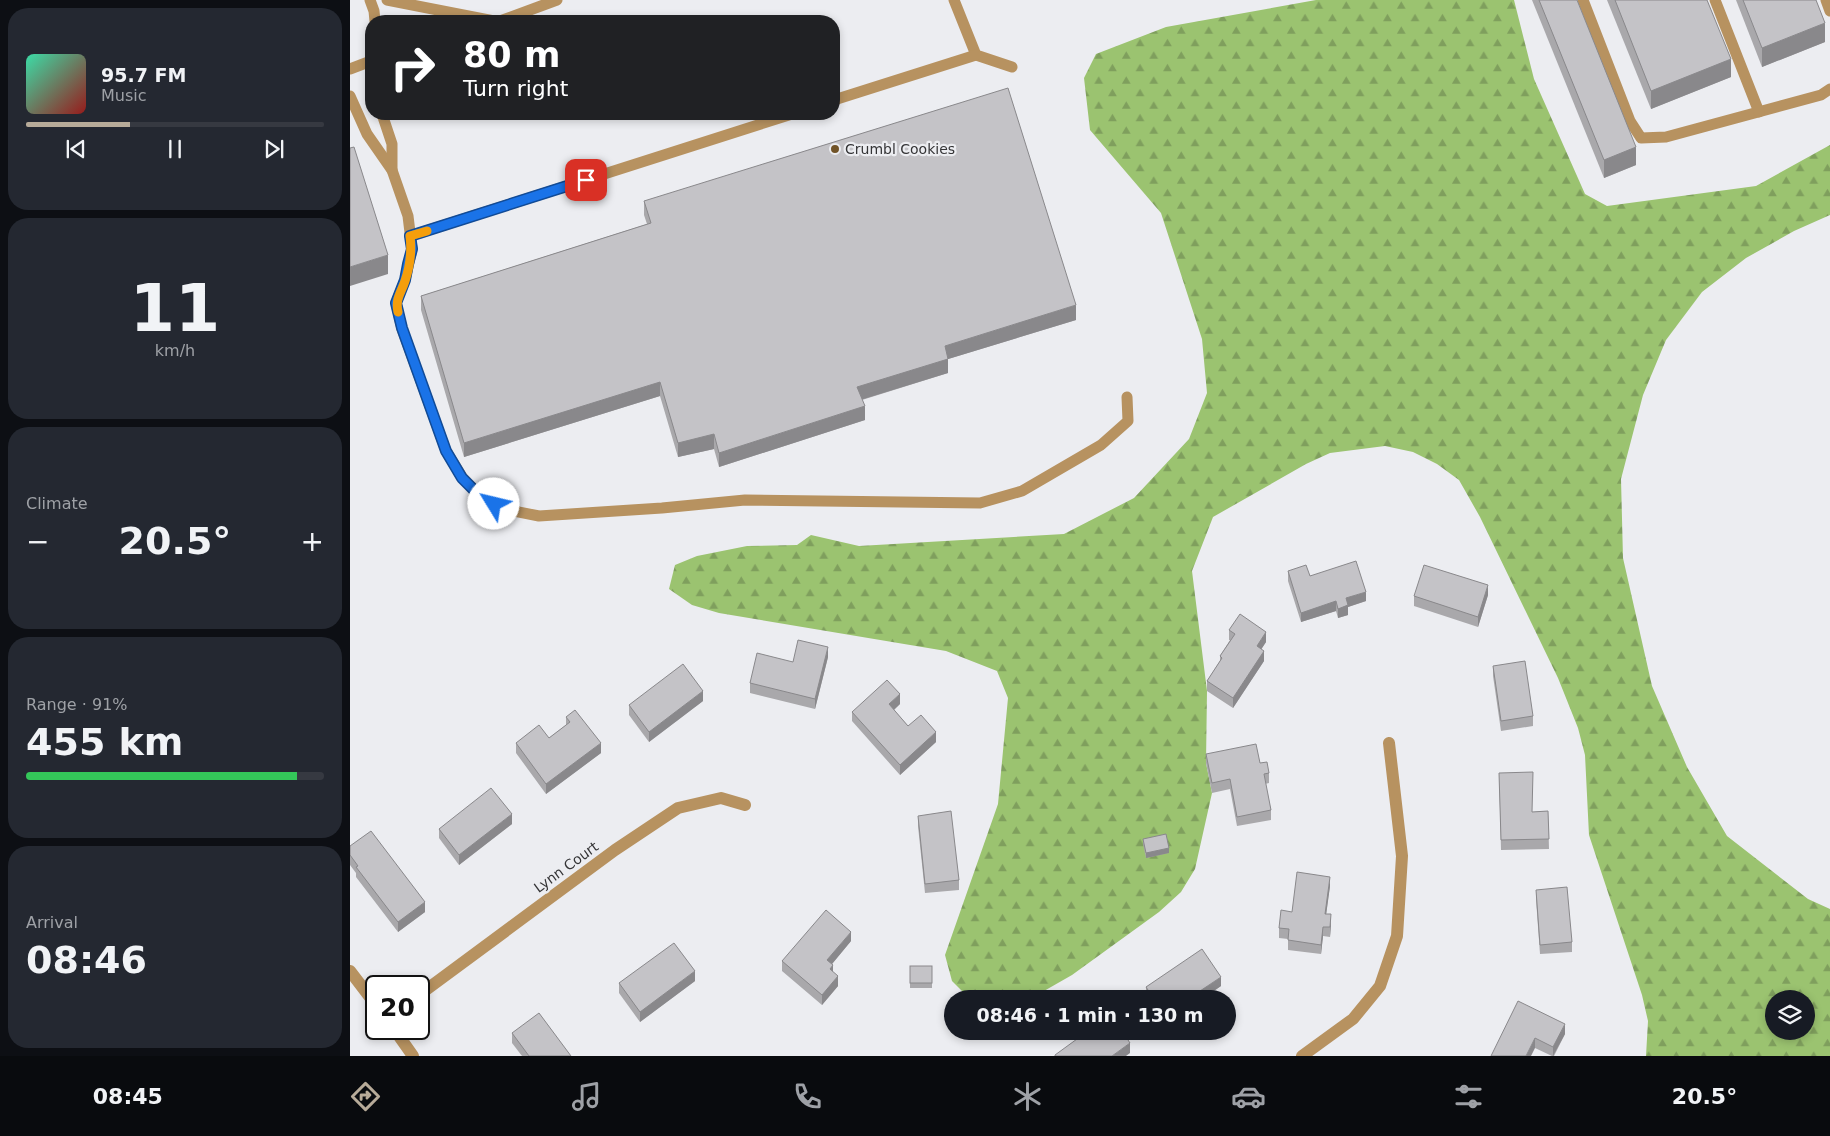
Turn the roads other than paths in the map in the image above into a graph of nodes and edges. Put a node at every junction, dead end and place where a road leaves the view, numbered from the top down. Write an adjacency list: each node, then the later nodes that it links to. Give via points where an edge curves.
1 (370, 0): 9 (lane)
2 (386, 0): 10 (lane)
3 (557, 0): 11 (lane)
4 (954, 0): 12 (lane)
5 (1583, 0): 19 (lane, via 1630,121 1641,138 1666,137)
6 (1715, 0): 19 (lane)
7 (1826, 0): 8 (lane)
8 (1830, 11)
9 (374, 15)
10 (463, 15)
11 (516, 15)
12 (976, 55): 14 (lane); 18 (lane)
13 (365, 63): 15 (lane)
14 (1012, 67)
15 (350, 69)
16 (1830, 88): 19 (lane, via 1821,95)
17 (350, 96): 22 (lane, via 367,134)
18 (840, 98)
19 (1759, 112)
20 (384, 120): 22 (lane, via 392,144)
21 (773, 120): 23 (lane)
22 (392, 170): 23 (lane, via 408,216)
23 (410, 236): 24 (lane, via 412,249 396,303 446,451 462,478 484,500 539,516 745,500 980,503 1022,491 1101,445 1128,422)
24 (1127, 397)
25 (1389, 743): 32 (street, via 1402,856 1396,936 1380,986 1353,1019)
26 (746, 805): 28 (street, Lynn Court, via 721,798 678,808 615,850)
27 (350, 972): 29 (street)
28 (430, 987)
29 (365, 991)
30 (402, 1040): 31 (street)
31 (413, 1056)
32 (1302, 1056)

